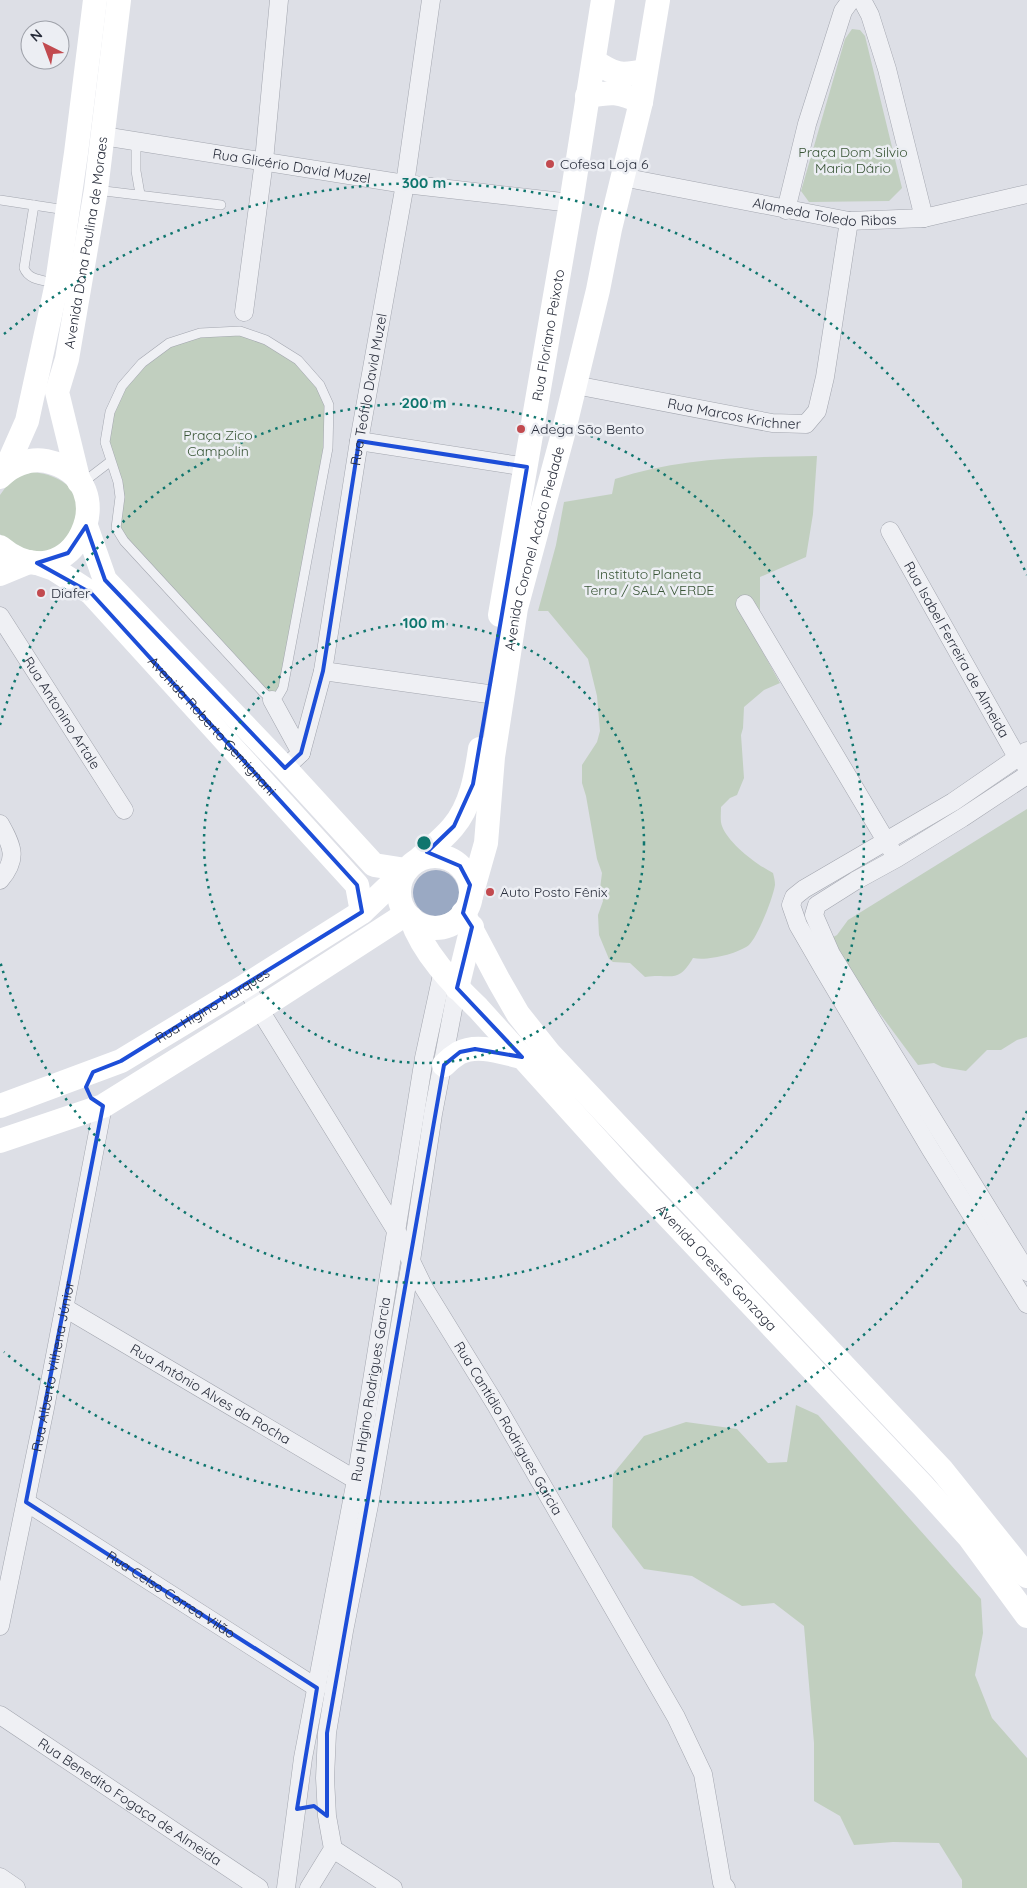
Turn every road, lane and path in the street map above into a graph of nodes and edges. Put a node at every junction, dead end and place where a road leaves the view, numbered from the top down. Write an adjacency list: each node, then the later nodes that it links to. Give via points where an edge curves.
1 (95, 0): 24 (main road, Avenida Dona Paulina de Moraes)
2 (119, 0): 12 (main road, Avenida Dona Paulina de Moraes)
3 (279, 0): 14 (street)
4 (431, 0): 16 (street, Rua Teófilo David Muzel)
5 (603, 0): 8 (main road, Rua Floriano Peixoto)
6 (658, 0): 9 (main road, Avenida Coronel Acácio Piedade)
7 (857, 9): 25 (street, via 807,124); 26 (street, via 887,69)
8 (594, 61): 9 (main road, via 615,74); 10 (main road, Rua Floriano Peixoto)
9 (645, 71): 11 (main road, Avenida Coronel Acácio Piedade)
10 (587, 96): 11 (main road, via 610,92); 21 (main road, Rua Floriano Peixoto)
11 (641, 102): 15 (main road, Avenida Coronel Acácio Piedade)
12 (103, 136): 13 (street, Rua Glicério David Muzel); 17 (main road, Avenida Dona Paulina de Moraes)
13 (136, 141): 14 (street, Rua Glicério David Muzel); 18 (lane)
14 (264, 161): 16 (street, Rua Glicério David Muzel); 29 (street)
15 (622, 177): 25 (street, Alameda Toledo Ribas); 30 (main road, Avenida Coronel Acácio Piedade)
16 (405, 184): 21 (street, Rua Glicério David Muzel); 31 (street, Rua Teófilo David Muzel)
17 (96, 190): 18 (lane); 35 (main road, Avenida Dona Paulina de Moraes, via 67,359 57,392)
18 (140, 194): 22 (lane)
19 (1027, 194): 26 (street, Alameda Toledo Ribas)
20 (0, 200): 23 (lane)
21 (571, 203): 33 (main road, Rua Floriano Peixoto)
22 (221, 204)
23 (34, 205): 24 (lane); 28 (lane, via 24,268 27,275)
24 (68, 210): 28 (main road, Avenida Dona Paulina de Moraes)
25 (786, 210): 27 (street, Alameda Toledo Ribas)
26 (924, 218): 27 (street, Alameda Toledo Ribas)
27 (849, 221): 30 (street, Rua Marcos Krichner, via 825,376 817,411 806,424 772,423)
28 (57, 283): 34 (main road, Avenida Dona Paulina de Moraes, via 27,421)
29 (244, 312)
30 (575, 385): 57 (main road, Avenida Coronel Acácio Piedade, via 516,608 493,757 486,843)
31 (359, 441): 33 (street); 44 (street, Rua Teófilo David Muzel)
32 (111, 461): 35 (lane); 46 (lane, via 120,497 116,528 124,541); 46 (lane, via 105,442 110,412 122,386 142,362 169,343 200,333 240,331 266,340 298,360 320,385 330,405 328,448 283,688)
33 (527, 467): 45 (main road, Rua Floriano Peixoto)
34 (2, 475): 35 (main road, via 16,465 43,461 69,471)
35 (80, 483): 36 (main road, via 86,497)
36 (86, 526): 39 (main road, via 68,552 54,560); 48 (main road, Avenida Roberto Gemignani, via 105,580)
37 (890, 531): 47 (street, Rua Isabel Ferreira de Almeida)
38 (0, 548): 39 (main road, via 14,558)
39 (33, 563): 40 (main road); 56 (main road, Avenida Roberto Gemignani, via 54,569 91,593 357,885)
40 (0, 574)
41 (745, 604): 52 (street)
42 (0, 616): 43 (street, Rua Antonino Artale)
43 (5, 636): 50 (street, Rua Antonino Artale)
44 (323, 671): 45 (street); 48 (street, Rua Teófilo David Muzel)
45 (488, 694): 54 (main road, Rua Floriano Peixoto, via 478,761 467,802 454,826)
46 (272, 700): 48 (street)
47 (1024, 758): 52 (street)
48 (293, 761): 54 (main road, Avenida Roberto Gemignani, via 374,865)
49 (1027, 775): 53 (street)
50 (124, 810)
51 (0, 824): 55 (street, via 11,844 12,859)
52 (886, 840): 53 (street); 72 (street, via 804,888 791,905 794,916 931,1150)
53 (897, 858): 71 (street, via 832,894 817,905 814,915 831,954)
54 (412, 865): 56 (main road, Rua Higino Marques); 57 (main road, via 435,856 451,859 460,866 470,885); 58 (main road, via 399,887 399,896)
55 (0, 880)
56 (362, 912): 60 (main road, Rua Higino Marques)
57 (469, 912): 58 (main road, via 442,927 426,926); 61 (main road, Avenida Coronel Acácio Piedade); 76 (main road, Avenida Orestes Gonzaga, via 498,982 549,1053 942,1470)
58 (409, 916): 59 (main road, Avenida Orestes Gonzaga, via 421,940); 62 (main road, Rua Higino Marques)
59 (443, 970): 61 (main road, Avenida Orestes Gonzaga); 69 (street, Rua Higino Rodrigues Garcia, via 424,1058)
60 (245, 986): 62 (street, Rua Cantídio Rodrigues Garcia); 65 (main road, Rua Higino Marques, via 121,1061)
61 (457, 988): 63 (main road, Avenida Orestes Gonzaga); 64 (street, Rua Higino Rodrigues Garcia)
62 (259, 1009): 67 (main road, Rua Higino Marques); 69 (street, Rua Cantídio Rodrigues Garcia)
63 (522, 1057): 64 (main road, via 485,1048 475,1049 460,1052); 77 (main road, Avenida Orestes Gonzaga, via 930,1493 969,1537)
64 (444, 1065): 70 (street, Rua Higino Rodrigues Garcia)
65 (93, 1072): 66 (main road, Rua Higino Marques); 67 (main road, via 106,1076 113,1091)
66 (1, 1104)
67 (103, 1106): 68 (main road, Rua Higino Marques); 73 (street, Rua Alberto Vilhena Júnior)
68 (0, 1141)
69 (397, 1232): 70 (street, Rua Cantídio Rodrigues Garcia); 74 (street, Rua Higino Rodrigues Garcia)
70 (412, 1261): 82 (street, Rua Higino Rodrigues Garcia, via 327,1733); 92 (street, Rua Cantídio Rodrigues Garcia, via 424,1288 496,1405 676,1717 703,1774 722,1882)
71 (1027, 1272)
72 (1027, 1304)
73 (65, 1308): 74 (street, Rua Antônio Alves da Rocha); 75 (street, Rua Alberto Vilhena Júnior)
74 (356, 1480): 79 (street, Rua Higino Rodrigues Garcia)
75 (26, 1502): 78 (street, Rua Alberto Vilhena Júnior); 79 (street, Rua Celso Correa Vilão)
76 (1027, 1576)
77 (1027, 1616)
78 (0, 1626)
79 (317, 1688): 81 (street, Rua Higino Rodrigues Garcia)
80 (0, 1715): 88 (street, Rua Benedito Fogaça de Almeida)
81 (297, 1809): 82 (street, via 314,1806); 84 (street, Rua Higino Rodrigues Garcia)
82 (327, 1816): 83 (street, Rua Higino Rodrigues Garcia)
83 (333, 1849): 85 (street); 91 (street)
84 (289, 1857): 85 (street, via 302,1869); 89 (street, Rua Higino Rodrigues Garcia)
85 (318, 1872): 90 (street)
86 (0, 1878): 87 (street)
87 (16, 1888)
88 (259, 1888)
89 (286, 1888)
90 (310, 1888)
91 (393, 1888)
92 (726, 1888)

